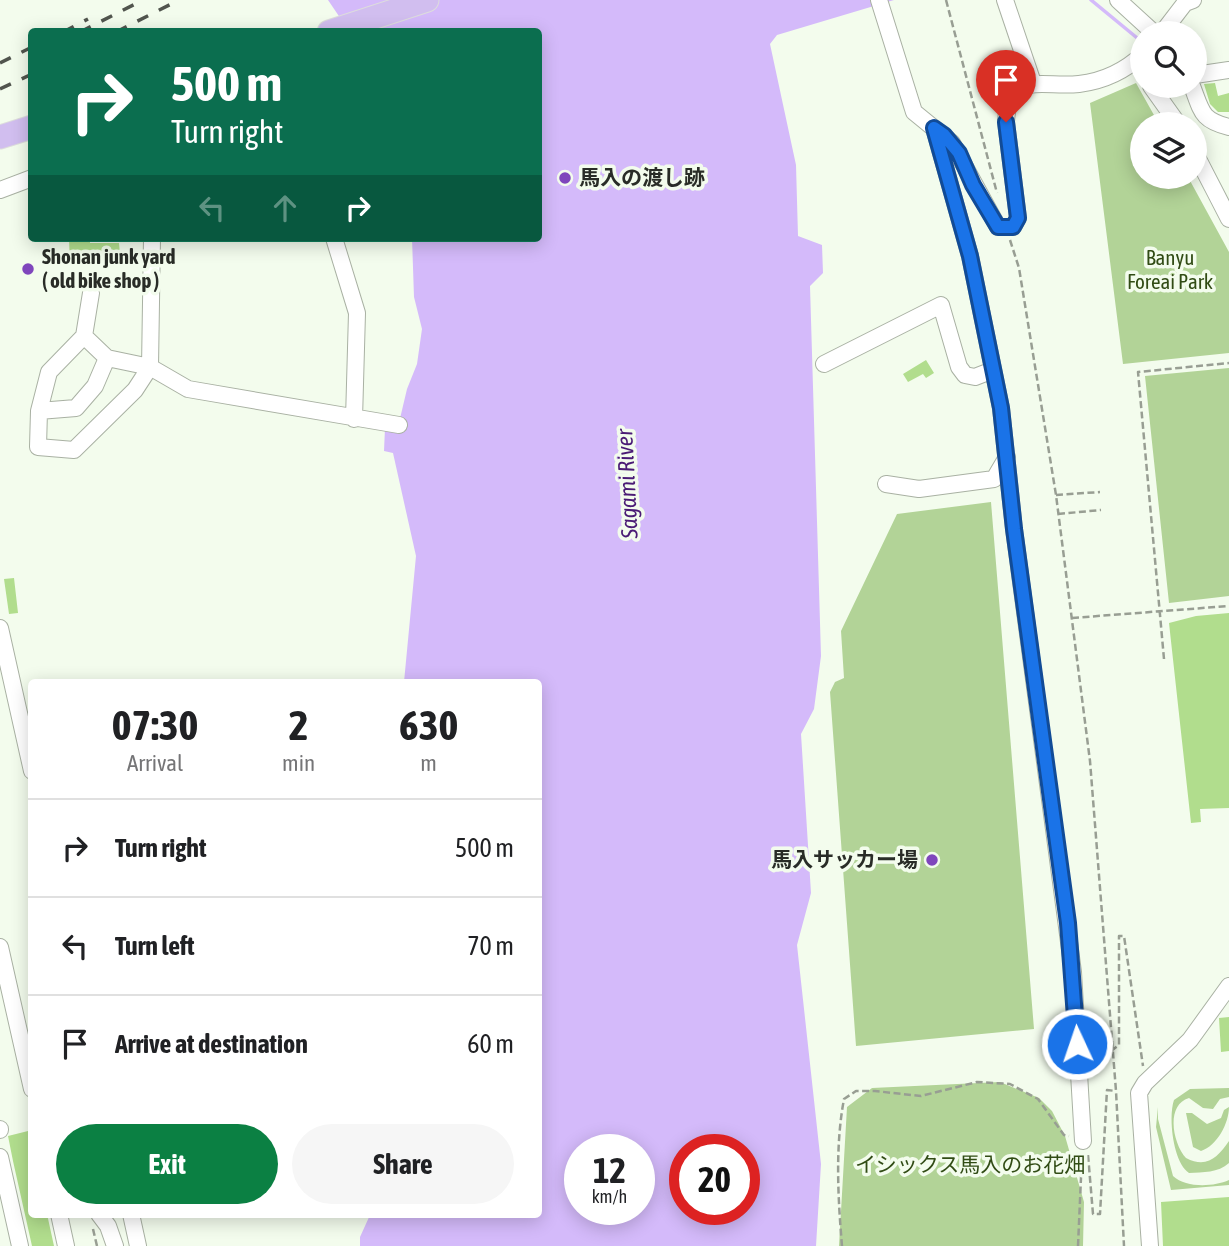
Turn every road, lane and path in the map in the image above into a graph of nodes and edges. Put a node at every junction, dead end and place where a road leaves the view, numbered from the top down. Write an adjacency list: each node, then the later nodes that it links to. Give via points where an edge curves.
1 (427, 0): 9 (highway)
2 (946, 0): 22 (path)
3 (1005, 0): 13 (street)
4 (1118, 0): 7 (street)
5 (1193, 0): 8 (street)
6 (880, 5): 17 (street, via 914,111)
7 (1141, 21)
8 (1172, 21)
9 (341, 28)
10 (1130, 68): 13 (street, via 1096,81)
11 (1229, 70): 12 (street)
12 (1207, 73)
13 (1033, 83): 24 (street, via 1012,94 1007,106 1018,218 1013,227)
14 (1197, 98): 15 (street, via 1210,122)
15 (1229, 127)
16 (28, 128): 18 (highway)
17 (934, 128): 24 (street, via 952,143 998,227); 33 (street, via 970,256)
18 (0, 137)
19 (1207, 176): 23 (street)
20 (28, 180): 21 (street)
21 (0, 190)
22 (999, 201)
23 (1229, 219)
24 (1006, 228): 40 (path, via 1019,268)
25 (152, 242): 32 (street)
26 (335, 242): 35 (street, via 357,313)
27 (91, 293): 28 (street)
28 (84, 336): 29 (street); 34 (street, via 49,372)
29 (107, 358): 32 (street); 34 (street, via 95,386 76,408)
30 (1229, 363): 44 (path, via 1138,372)
31 (824, 364): 33 (street, via 941,305 965,375 975,377)
32 (150, 367): 34 (street, via 135,390 74,450 38,447); 35 (street, via 188,388)
33 (993, 370): 37 (street)
34 (39, 411)
35 (354, 418): 36 (street)
36 (399, 425)
37 (1007, 457): 38 (street, via 994,479 919,489); 55 (street, via 1073,972)
38 (886, 484)
39 (1100, 492): 40 (path)
40 (1056, 495): 42 (path)
41 (1101, 510): 42 (path)
42 (1058, 514): 45 (path)
43 (1229, 606): 44 (path)
44 (1160, 612): 45 (path); 47 (path)
45 (1071, 618): 51 (path, via 1090,761)
46 (0, 628): 48 (street)
47 (1164, 659)
48 (28, 753)
49 (0, 947): 52 (street)
50 (1229, 986): 53 (street, via 1190,1040)
51 (1111, 1051): 53 (path, via 1119,1045 1119,936 1124,936); 54 (path)
52 (28, 1071)
53 (1145, 1083): 67 (street, via 1139,1093)
54 (1116, 1091): 55 (path, via 1107,1090 1100,1214 1093,1214); 66 (path)
55 (1082, 1145): 64 (path, via 1064,1135 1038,1099 1010,1084 977,1082 921,1096 856,1091 844,1099 841,1117 838,1215); 65 (path)
56 (0, 1157): 60 (street)
57 (60, 1218): 61 (street)
58 (102, 1218): 62 (street)
59 (132, 1218): 63 (street)
60 (20, 1246)
61 (66, 1246)
62 (115, 1246)
63 (138, 1246)
64 (842, 1246)
65 (1078, 1246)
66 (1124, 1246)
67 (1150, 1246)

